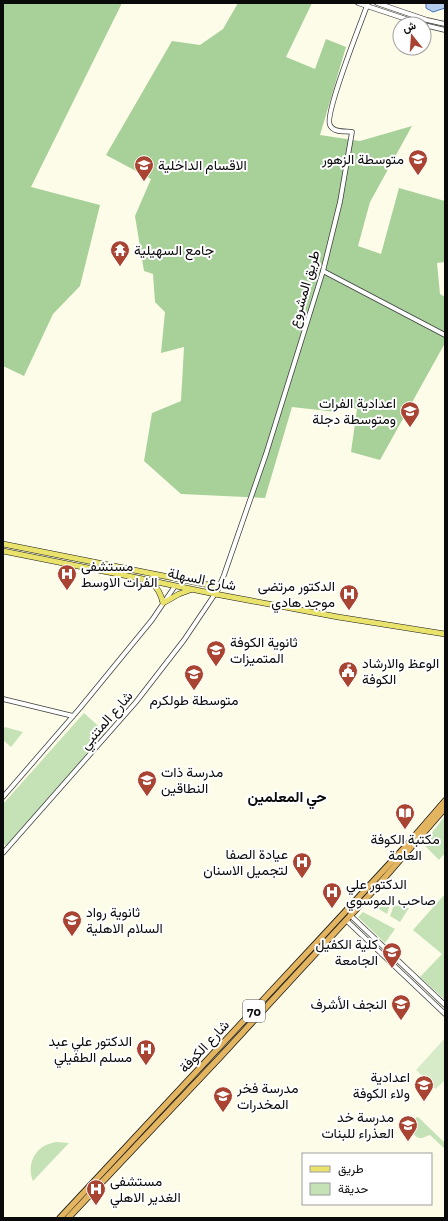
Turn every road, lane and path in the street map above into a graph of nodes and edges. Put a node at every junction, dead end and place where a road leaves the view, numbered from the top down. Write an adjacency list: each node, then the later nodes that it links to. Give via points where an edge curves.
1 (358, 3): 3 (street)
2 (377, 3): 5 (street)
3 (368, 5): 4 (street); 8 (street, طريق المشروع, via 329,118 329,125 336,131 352,132 340,202)
4 (400, 16)
5 (445, 24)
6 (432, 26): 7 (street)
7 (445, 30)
8 (323, 271): 9 (street); 14 (street, طريق المشروع, via 266,454)
9 (445, 335)
10 (3, 544): 14 (main road, شارع السهلة)
11 (3, 551): 12 (main road, شارع السهلة)
12 (149, 581): 13 (main road, شارع السهلة); 17 (main road, via 156,586)
13 (175, 586): 15 (main road, شارع السهلة); 17 (street, شارع المتنبي)
14 (219, 587): 16 (main road, طريق المشروع)
15 (191, 590): 16 (main road, شارع السهلة); 17 (main road)
16 (215, 594): 18 (main road, شارع السهلة); 23 (street, شارع المتنبي, via 184,640 136,702)
17 (164, 603): 20 (street, شارع المتنبي)
18 (445, 634)
19 (3, 699): 20 (street)
20 (73, 716): 21 (street, شارع المتنبي)
21 (3, 797)
22 (444, 803): 24 (highway, شارع الكوفة / 70)
23 (3, 853)
24 (361, 898): 25 (highway, شارع الكوفة / 70); 30 (highway, شارع الكوفة / 70)
25 (348, 917): 26 (street); 27 (street); 30 (highway, شارع الكوفة / 70)
26 (421, 983): 27 (street); 28 (street)
27 (417, 987): 29 (street)
28 (445, 1005)
29 (445, 1014)
30 (237, 1032): 31 (highway, شارع الكوفة / 70)
31 (228, 1043): 32 (highway, شارع الكوفة / 70); 33 (highway, شارع الكوفة / 70)
32 (99, 1175): 33 (highway, via 93,1185); 34 (highway, شارع الكوفة / 70)
33 (99, 1186): 35 (highway, شارع الكوفة / 70)
34 (83, 1193): 35 (highway, via 88,1193); 36 (highway, شارع الكوفة / 70)
35 (81, 1205): 37 (highway, شارع الكوفة / 70)
36 (60, 1218)
37 (68, 1218)

